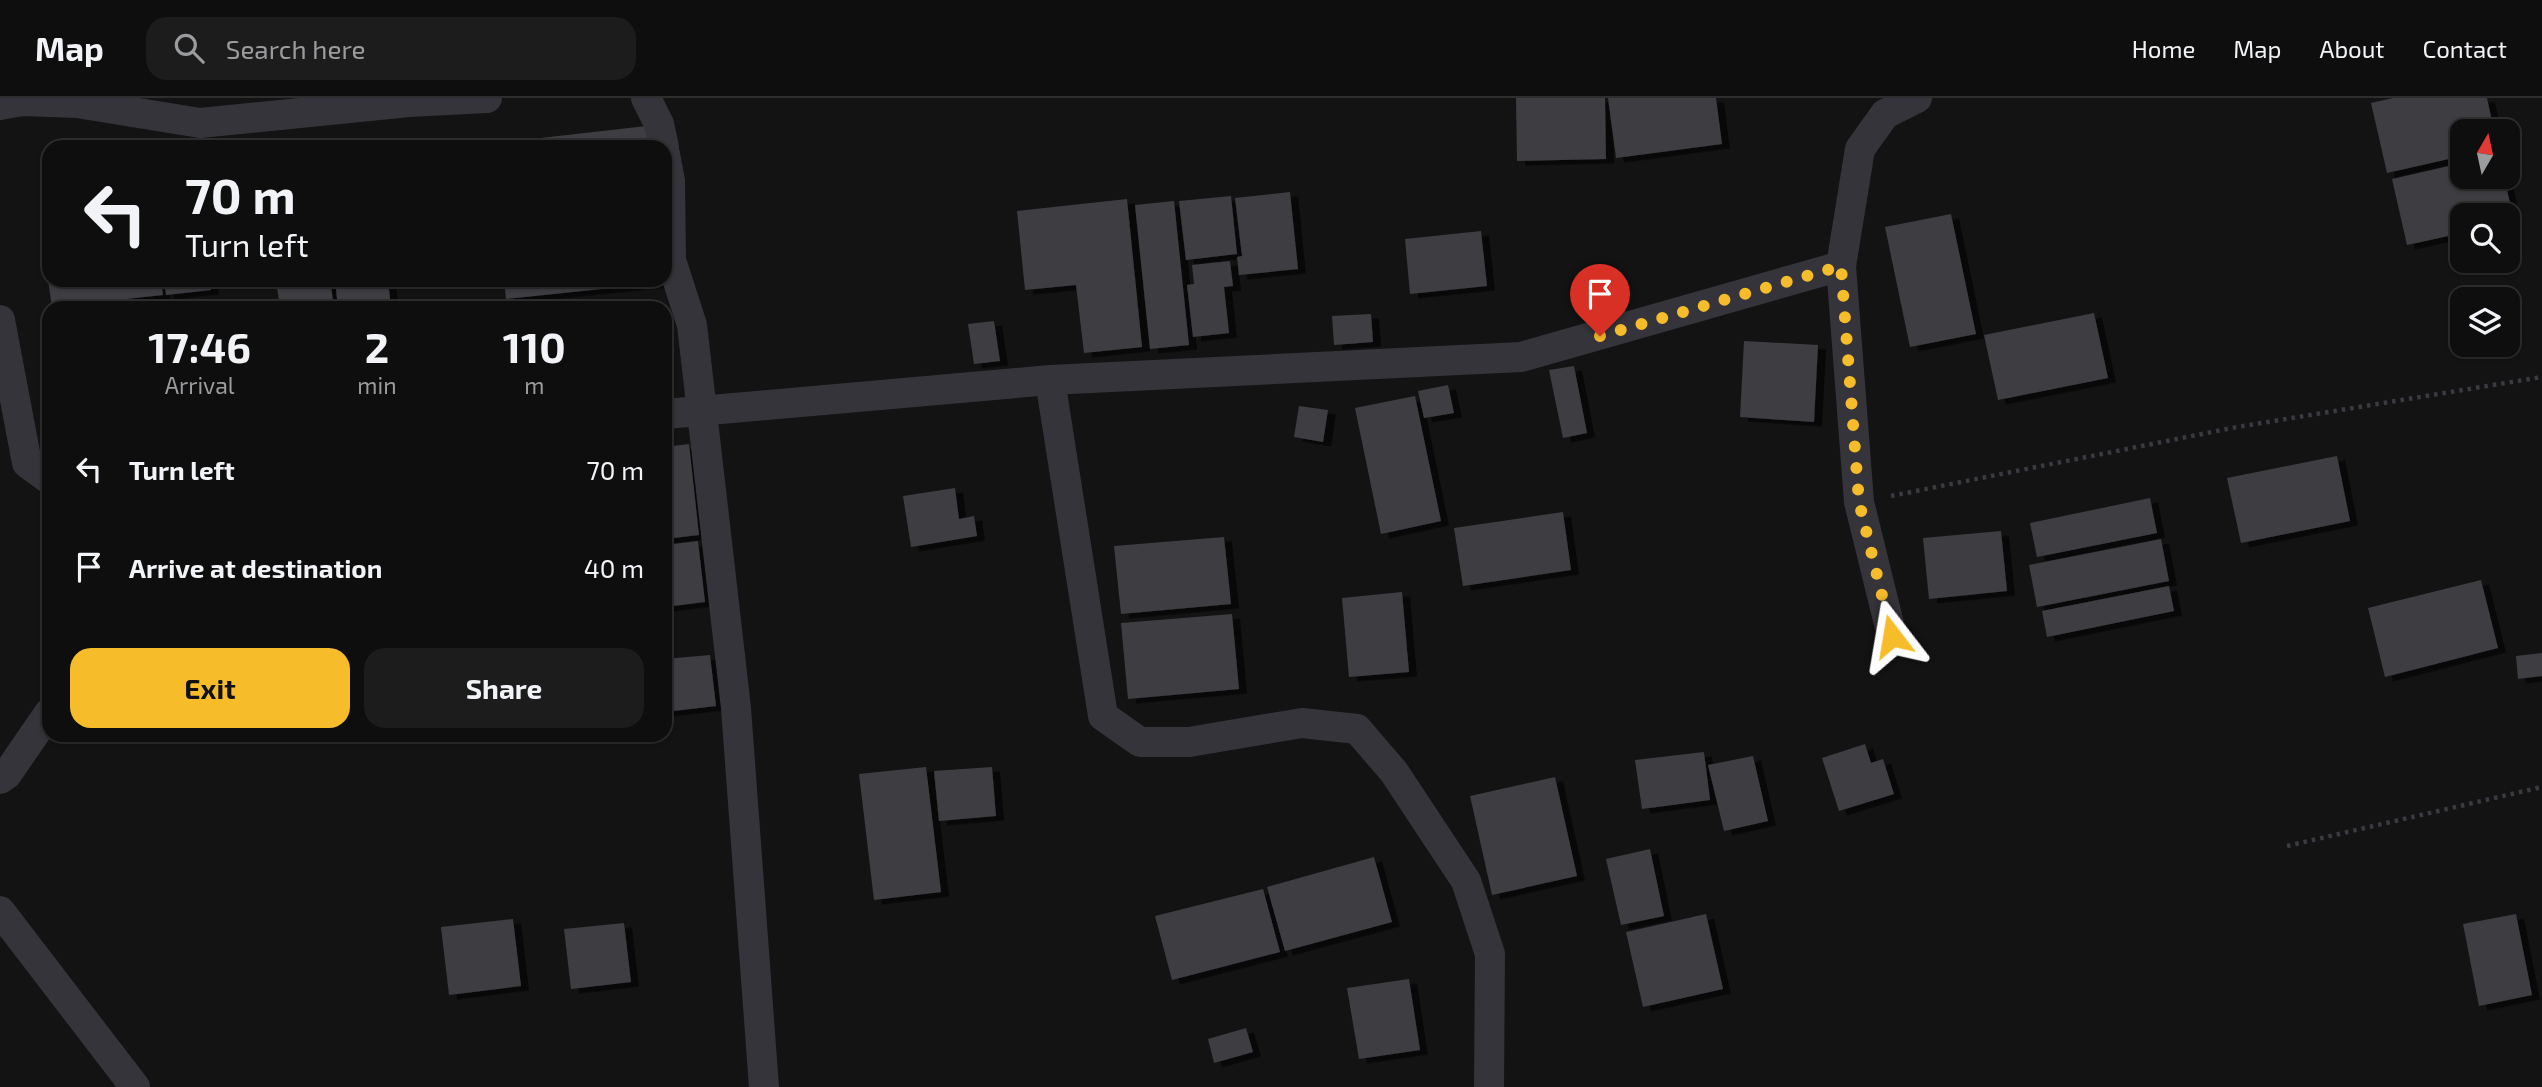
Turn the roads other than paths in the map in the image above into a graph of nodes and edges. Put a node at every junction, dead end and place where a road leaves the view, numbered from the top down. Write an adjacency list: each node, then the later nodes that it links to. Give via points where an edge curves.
1 (487, 98): 4 (street, via 200,123 77,103)
2 (646, 98): 5 (street)
3 (1917, 98): 7 (street, via 1885,114 1860,149)
4 (15, 101)
5 (662, 140)
6 (672, 263): 10 (street, via 692,325)
7 (1841, 266): 9 (street, via 1521,357); 13 (street, via 1859,502)
8 (0, 320): 12 (street, via 27,463)
9 (1050, 380): 10 (street); 19 (street, via 1103,716 1140,742 1189,742 1302,723 1357,729 1394,772 1466,881 1490,954)
10 (702, 410): 11 (street); 18 (street, via 736,708)
11 (672, 413)
12 (42, 474)
13 (1892, 636)
14 (42, 723): 15 (street)
15 (0, 779)
16 (0, 911): 17 (street)
17 (135, 1087)
18 (764, 1087)
19 (1489, 1087)

